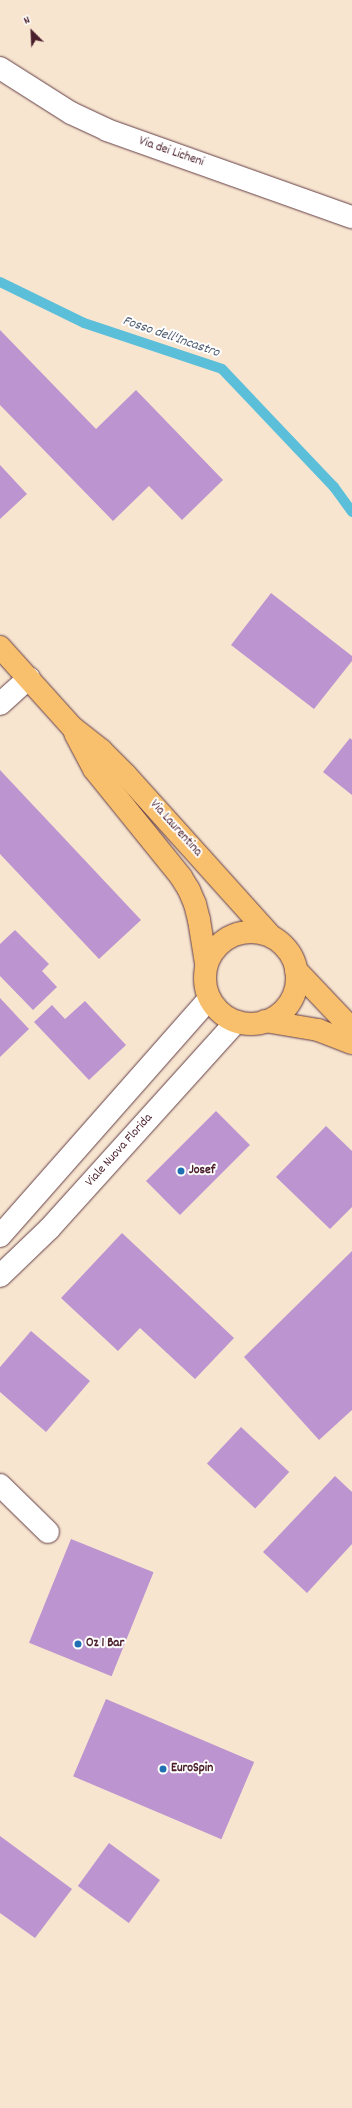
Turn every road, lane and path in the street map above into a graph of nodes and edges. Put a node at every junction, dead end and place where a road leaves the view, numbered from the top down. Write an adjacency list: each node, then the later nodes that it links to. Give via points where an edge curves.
1 (0, 68): 2 (street, Via dei Licheni, via 71,113 107,130)
2 (352, 217)
3 (0, 647): 4 (main road, Via Laurentina)
4 (29, 678): 5 (street); 6 (main road, Via Laurentina)
5 (0, 704)
6 (74, 728): 7 (main road, Via Laurentina, via 118,766); 8 (main road, Via Laurentina, via 94,769 181,877 196,909)
7 (270, 935): 8 (main road, via 255,931 239,933 225,939 214,949); 9 (main road, via 291,955)
8 (206, 963): 10 (main road, via 205,987)
9 (296, 970): 11 (main road, via 297,983 287,1007 277,1016); 13 (main road)
10 (209, 999): 12 (main road, via 216,1009); 15 (street)
11 (265, 1021): 12 (main road, via 250,1024); 14 (main road, via 318,1030)
12 (236, 1022): 16 (street, Viale Nuova Florida, via 49,1230)
13 (352, 1029)
14 (352, 1043)
15 (0, 1236)
16 (0, 1276)
17 (0, 1485): 18 (street)
18 (48, 1532)

